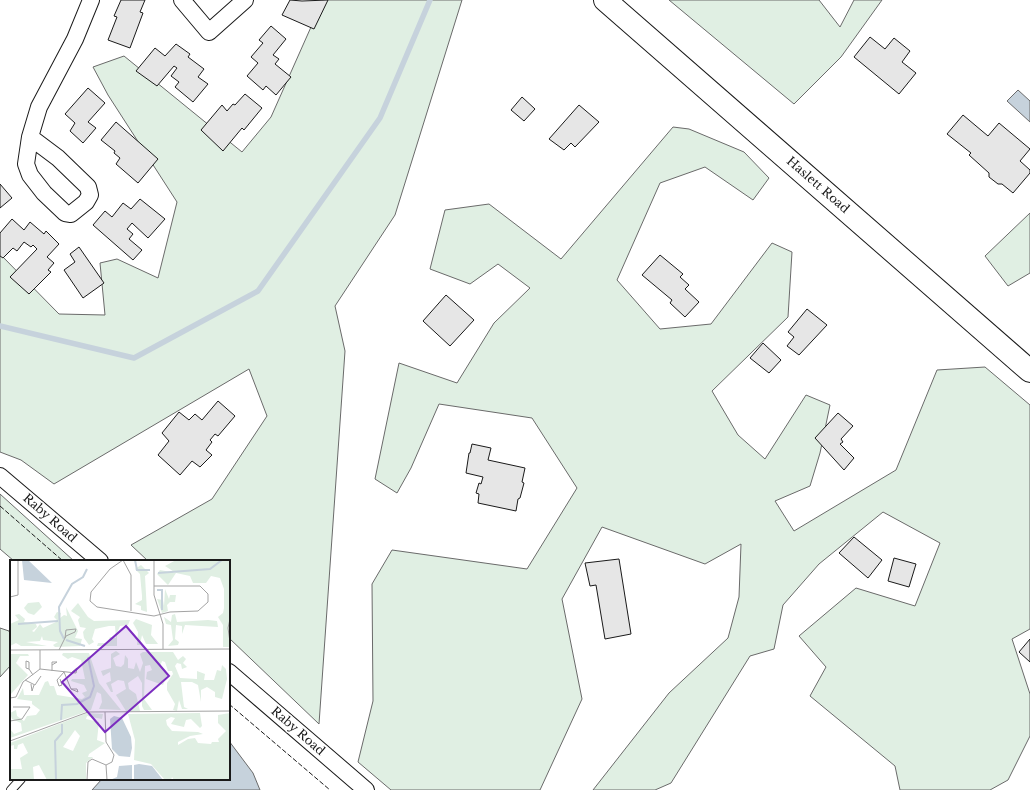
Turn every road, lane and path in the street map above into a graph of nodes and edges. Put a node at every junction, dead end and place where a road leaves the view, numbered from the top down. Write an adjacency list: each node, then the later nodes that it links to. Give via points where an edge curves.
1 (91, 0): 5 (street, via 75,39 39,107)
2 (182, 0): 3 (street, via 209,32)
3 (245, 0)
4 (605, 0): 6 (main road, Haslett Road)
5 (30, 137): 5 (street, via 26,164 30,176 65,213 71,214 86,202 90,195 88,187 58,158)
6 (1030, 371)
7 (0, 476): 8 (street, Raby Road)
8 (99, 560)
9 (230, 673): 12 (street, Raby Road)
10 (19, 780): 11 (lane)
11 (12, 790)
12 (366, 790)

